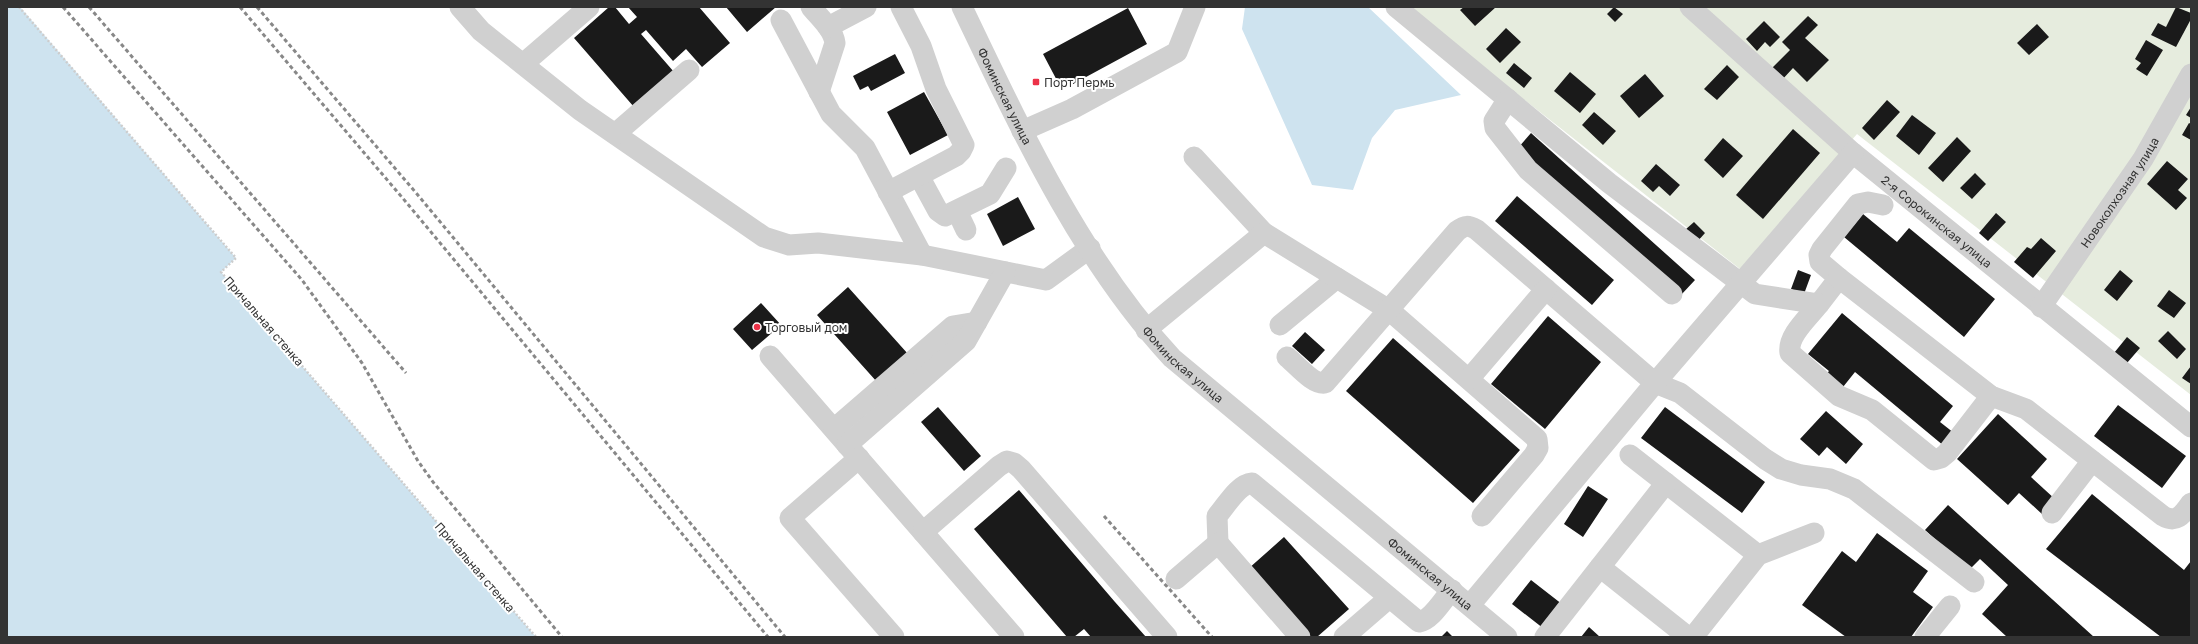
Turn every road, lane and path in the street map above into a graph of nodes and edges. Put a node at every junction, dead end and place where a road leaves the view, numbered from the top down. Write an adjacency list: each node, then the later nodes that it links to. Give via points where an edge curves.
1 (20, 7): 66 (path, Причальная стенка, via 236,258 221,272)
2 (589, 7): 13 (street)
3 (811, 7): 12 (street)
4 (866, 7): 12 (street)
5 (900, 7): 23 (street, via 922,46 936,89 964,144 956,156)
6 (962, 7): 18 (street, Фоминская улица)
7 (1195, 7): 18 (street, via 1177,52 1072,109)
8 (1396, 7): 17 (street)
9 (1690, 7): 20 (street, 2-я Сорокинская улица)
10 (465, 9): 13 (street, via 481,31)
11 (781, 20): 16 (street)
12 (828, 27): 16 (street, via 835,43)
13 (523, 64): 19 (street, via 580,110)
14 (689, 70): 19 (street)
15 (2191, 74): 38 (street, Новоколхозная улица, via 2143,159)
16 (819, 92): 24 (street, via 831,114 865,148)
17 (1508, 99): 34 (street, via 1609,183); 36 (street, via 1494,121 1495,128 1528,170)
18 (1022, 131): 29 (street, Фоминская улица)
19 (615, 134): 30 (street, via 764,237 789,245 818,243)
20 (1853, 153): 34 (street); 38 (street, 2-я Сорокинская улица)
21 (1194, 157): 28 (street)
22 (1006, 168): 26 (street, via 990,194)
23 (919, 176): 24 (street); 26 (street, via 942,215)
24 (888, 192): 30 (street)
25 (1883, 204): 33 (street, via 1858,204 1822,249 1820,262)
26 (956, 211): 27 (street)
27 (966, 230)
28 (1264, 233): 32 (street); 41 (street)
29 (1090, 248): 31 (street, via 1046,280); 41 (street, Фоминская улица)
30 (922, 255): 31 (street)
31 (1005, 272): 48 (street, via 966,341)
32 (1337, 278): 39 (street); 40 (street)
33 (1839, 278): 37 (street); 46 (street)
34 (1741, 283): 37 (street, via 1755,294); 45 (street)
35 (1546, 289): 39 (street, via 1477,230 1463,226); 44 (street); 45 (street)
36 (1672, 294)
37 (1819, 304): 46 (street, via 1792,338 1789,345 1790,353 1839,396 1872,410 1934,460 1947,453)
38 (2042, 307): 47 (street, 2-я Сорокинская улица)
39 (1390, 310): 43 (street, via 1325,383 1320,384 1314,380); 44 (street)
40 (1280, 325)
41 (1146, 330): 62 (street, Фоминская улица, via 1172,358)
42 (770, 356): 48 (street)
43 (1287, 357)
44 (1469, 379): 54 (street, via 1538,439 1538,448 1534,455)
45 (1655, 383): 61 (street, via 1680,393 1781,469 1830,479 1854,489); 64 (street)
46 (1991, 396): 50 (street, via 2026,409)
47 (2191, 427)
48 (847, 444): 55 (street); 67 (street, via 790,518)
49 (1630, 454): 51 (street)
50 (2092, 461): 52 (street, via 2170,520 2177,519); 53 (street)
51 (1666, 483): 58 (street); 59 (street)
52 (2191, 503)
53 (2052, 513)
54 (1482, 516)
55 (923, 532): 68 (street); 69 (street, via 999,466 1007,461 1014,463 1022,469)
56 (1814, 533): 58 (street)
57 (1218, 543): 60 (street); 63 (street, via 1217,516 1241,488 1247,483 1252,483); 70 (street)
58 (1758, 555): 75 (street)
59 (1600, 567): 73 (street); 74 (street)
60 (1176, 579)
61 (1974, 582)
62 (1452, 590): 63 (street, via 1424,621 1419,622); 64 (street, Фоминская улица)
63 (1389, 598): 71 (street)
64 (1470, 605): 72 (street, Фоминская улица)
65 (1950, 606): 76 (street)
66 (536, 637)
67 (894, 637)
68 (1014, 637)
69 (1167, 637)
70 (1300, 637)
71 (1344, 637)
72 (1507, 637)
73 (1545, 637)
74 (1688, 637)
75 (1693, 637)
76 (1925, 637)

